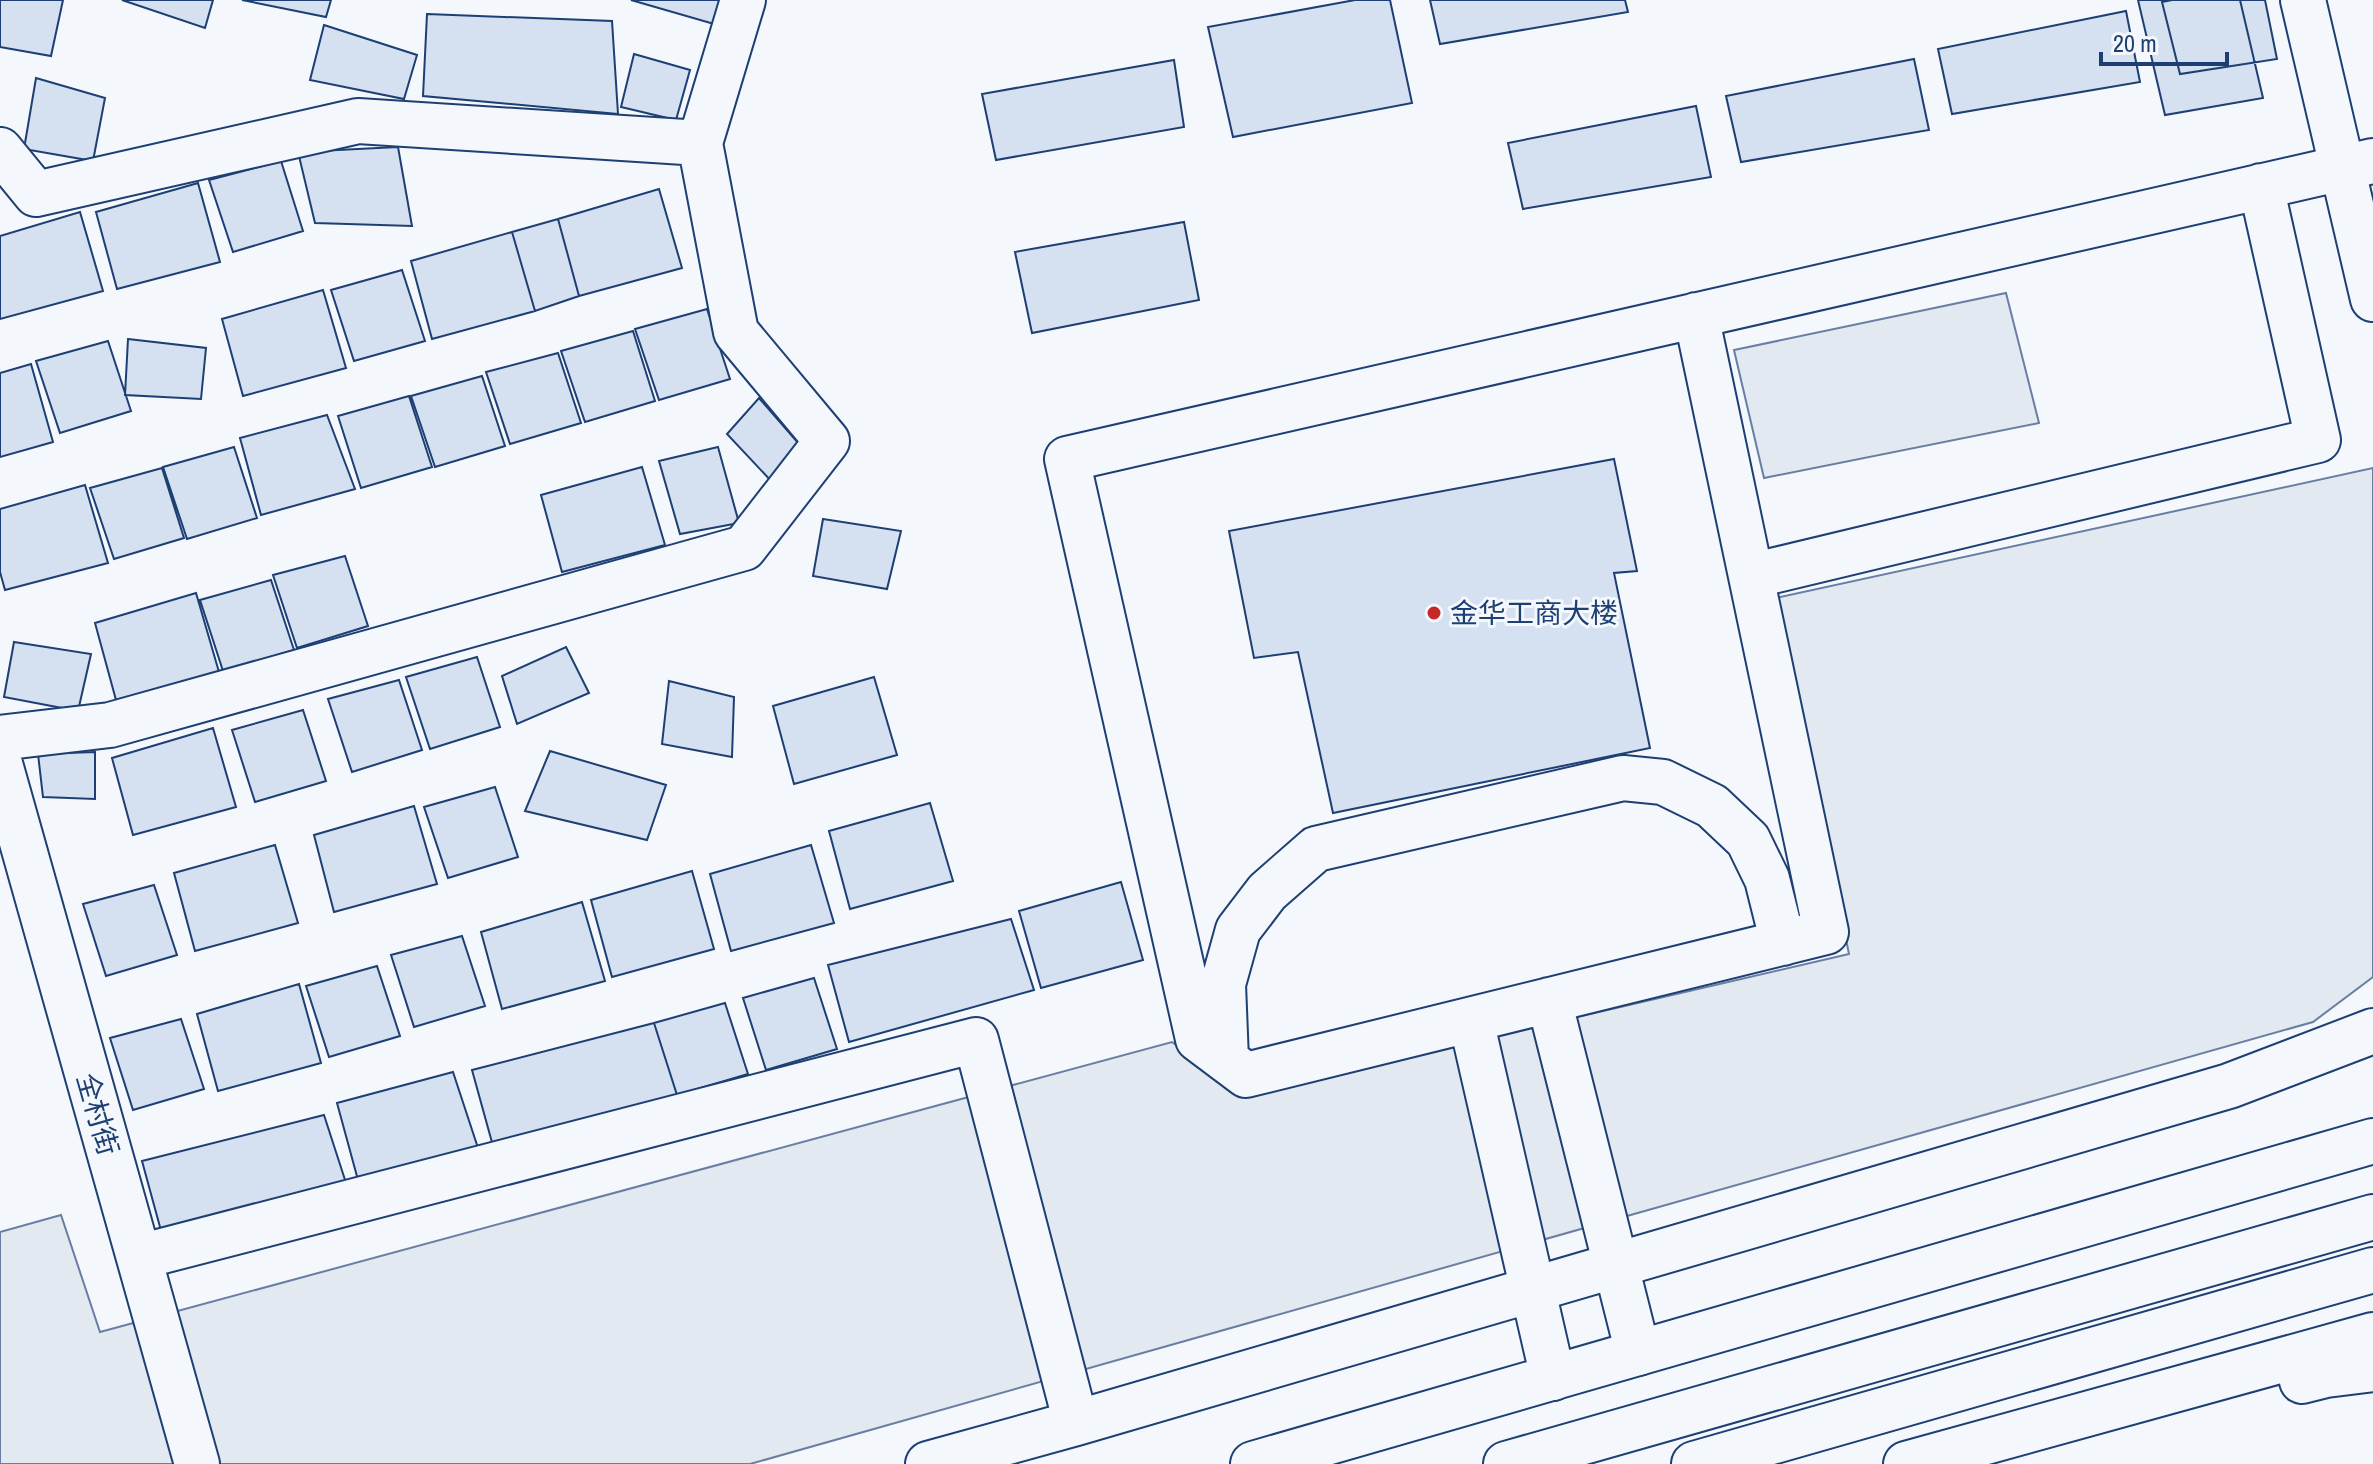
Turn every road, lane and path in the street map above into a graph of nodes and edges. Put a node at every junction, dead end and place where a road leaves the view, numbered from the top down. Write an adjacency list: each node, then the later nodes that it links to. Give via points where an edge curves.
1 (743, 0): 3 (main road)
2 (2303, 0): 5 (main road)
3 (700, 143): 4 (main road, via 358,121 36,194); 10 (main road, via 736,332 827,441 744,548 110,725)
4 (0, 150)
5 (2358, 164): 6 (main road); 7 (main road)
6 (2261, 186): 8 (main road); 9 (main road, via 2318,440)
7 (2373, 299)
8 (1696, 315): 9 (main road); 16 (main road, via 1067,459 1198,1039)
9 (1751, 576): 12 (main road, via 1826,932)
10 (0, 738)
11 (0, 764): 21 (main road, 全村街)
12 (1783, 943): 13 (main road); 16 (main road, via 1767,879 1748,840 1700,800 1663,782 1623,778 1316,849 1267,892 1238,930 1223,984)
13 (1549, 1000): 14 (main road); 22 (main road)
14 (1471, 1020): 16 (main road, via 1246,1075); 24 (main road)
15 (2373, 1031): 22 (main road, via 2229,1086)
16 (1226, 1060)
17 (2373, 1120): 19 (main road)
18 (2373, 1141): 19 (main road)
19 (2287, 1166): 26 (main road)
20 (2373, 1217): 33 (main road)
21 (139, 1257): 29 (main road, via 976,1040); 30 (main road, 全村街)
22 (1616, 1265): 24 (main road); 26 (main road)
23 (2373, 1270): 34 (main road)
24 (1532, 1290): 28 (main road); 29 (main road)
25 (2373, 1335): 35 (main road)
26 (1638, 1353): 28 (main road)
27 (2373, 1369): 36 (main road, via 2326,1375)
28 (1553, 1378): 32 (main road)
29 (1076, 1423): 31 (main road)
30 (197, 1464)
31 (928, 1464)
32 (1253, 1464)
33 (1506, 1464)
34 (1694, 1464)
35 (1906, 1464)
36 (1990, 1464)

